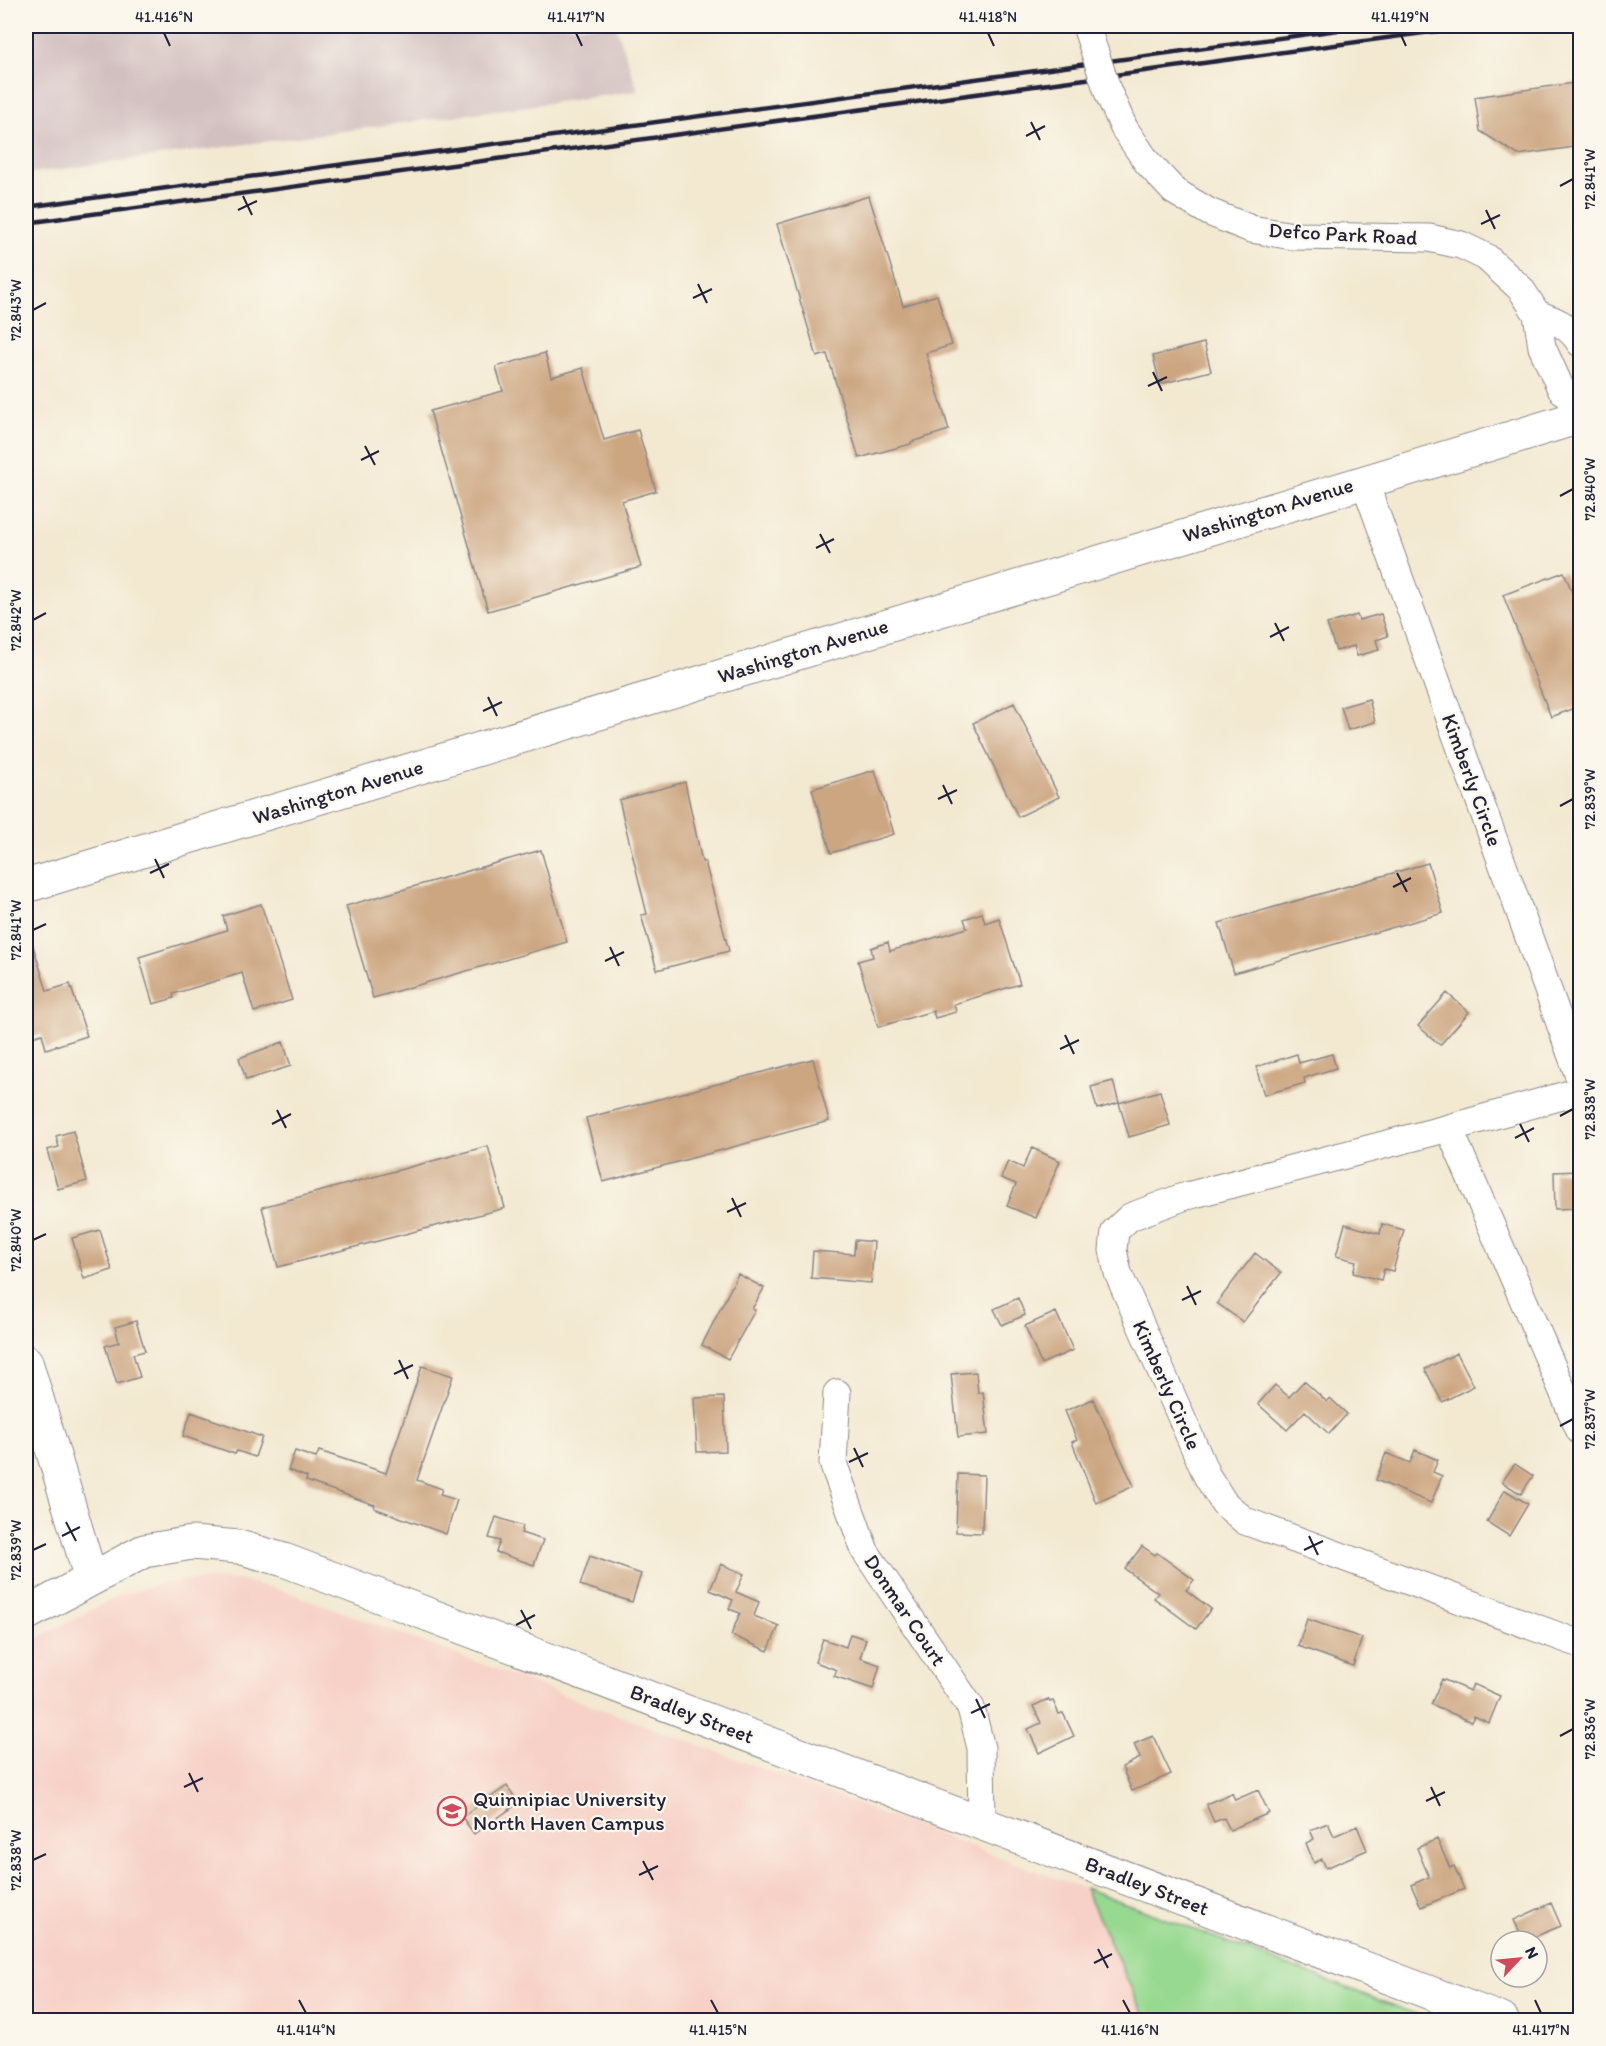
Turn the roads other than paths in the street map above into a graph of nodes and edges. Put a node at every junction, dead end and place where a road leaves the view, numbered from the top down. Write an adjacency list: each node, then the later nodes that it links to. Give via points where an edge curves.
1 (1086, 26): 2 (street, Defco Park Road, bridge, via 1108,92 1125,128 1147,162 1174,191 1209,212 1251,229 1293,236 1429,238 1461,245 1507,273)
2 (1537, 314): 3 (street, via 1562,324); 4 (street, Defco Park Road, via 1542,347 1561,389)
3 (1581, 343)
4 (1581, 407)
5 (1581, 417): 6 (street, Washington Avenue)
6 (1364, 480): 7 (street, Washington Avenue); 8 (street, Kimberly Circle)
7 (26, 886)
8 (1581, 1079)
9 (1581, 1091): 10 (street, Kimberly Circle)
10 (1449, 1128): 13 (street); 16 (street, Kimberly Circle, via 1183,1197 1130,1217 1114,1230 1118,1273 1207,1476 1224,1503 1245,1521)
11 (26, 1362): 14 (street)
12 (837, 1393): 17 (street, Donmar Court, via 834,1463 865,1551 971,1707 981,1748)
13 (1581, 1431)
14 (91, 1579): 15 (street, Bradley Street); 17 (street, Bradley Street, via 144,1551 192,1543 239,1547 284,1560)
15 (26, 1614)
16 (1581, 1644)
17 (982, 1824): 18 (street, Bradley Street)
18 (1502, 2020)

